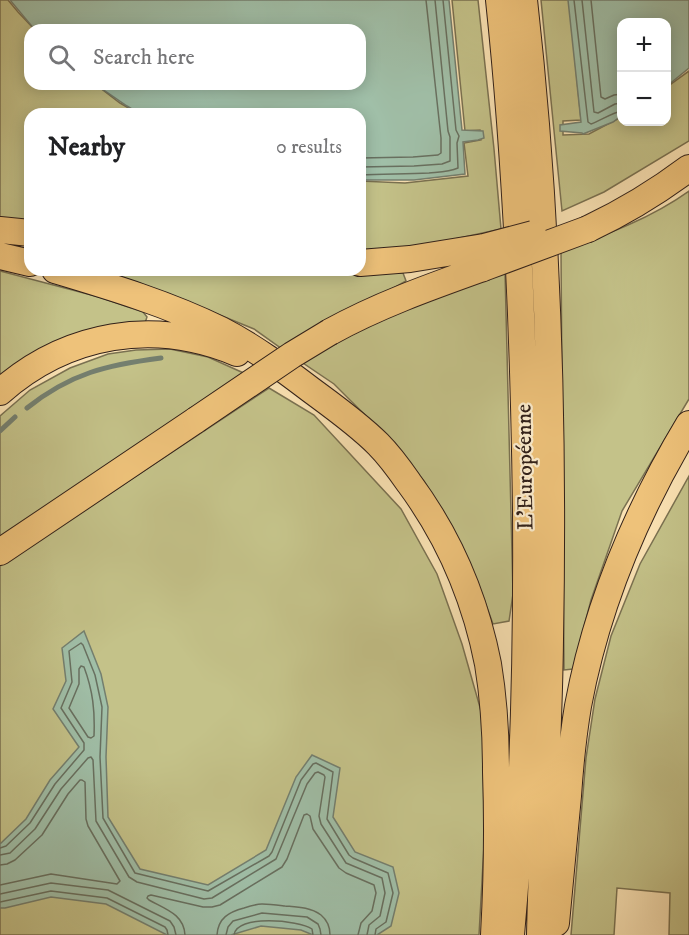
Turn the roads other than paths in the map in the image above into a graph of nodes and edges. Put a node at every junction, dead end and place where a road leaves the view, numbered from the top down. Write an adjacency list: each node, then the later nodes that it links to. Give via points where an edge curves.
1 (499, 0): 20 (highway, L'Européenne, via 514,163 526,478 522,765)
2 (524, 0): 21 (highway, L'Européenne, via 540,192 550,425 550,639)
3 (689, 157): 5 (highway)
4 (689, 168): 5 (highway, via 638,203)
5 (588, 222): 9 (highway, bridge)
6 (0, 230): 7 (highway)
7 (24, 232)
8 (0, 256): 10 (highway)
9 (483, 258): 11 (highway); 18 (highway, bridge, via 355,319 292,355)
10 (24, 262)
11 (366, 263)
12 (74, 276): 14 (highway, via 153,301 220,330 270,358)
13 (0, 392): 14 (highway, via 25,372 61,352 99,339 147,334 231,350 279,372)
14 (328, 403): 19 (highway, via 378,444 416,492 450,550 474,612 488,667 495,730)
15 (689, 424): 17 (highway)
16 (689, 448): 17 (highway)
17 (624, 549): 22 (highway, via 593,640 578,705)
18 (0, 552)
19 (494, 935)
20 (511, 935)
21 (540, 935)
22 (555, 935)

